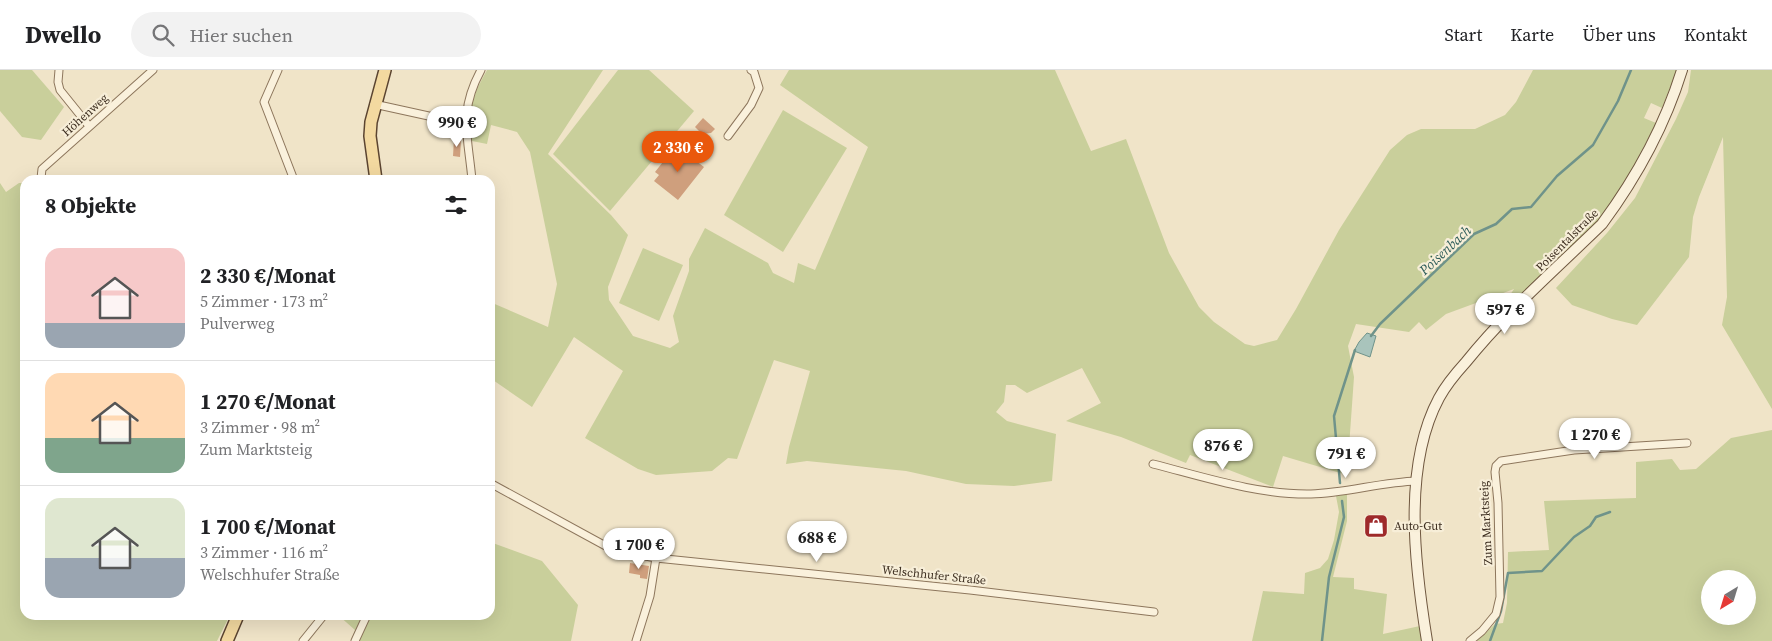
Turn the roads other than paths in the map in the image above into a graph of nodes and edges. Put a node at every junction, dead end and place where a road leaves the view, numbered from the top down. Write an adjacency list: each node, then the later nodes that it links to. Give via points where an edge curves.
1 (59, 70): 10 (street, via 60,90)
2 (153, 70): 10 (street, Höhenweg)
3 (278, 70): 13 (street, via 264,102)
4 (385, 70): 8 (main road)
5 (481, 70): 9 (street, via 468,100)
6 (751, 70): 11 (street, via 759,88 751,105)
7 (1682, 70): 18 (main road, Poisentalstraße, via 1664,120 1628,188 1602,224 1487,335 1439,397 1424,436)
8 (374, 104): 9 (street); 14 (main road, via 370,136)
9 (465, 124): 15 (street)
10 (89, 126): 12 (street, Höhenweg, via 42,169)
11 (728, 136)
12 (41, 175)
13 (292, 175)
14 (375, 175)
15 (471, 175)
16 (1687, 443): 30 (street, Zum Marktsteig, via 1574,450 1501,461 1495,472 1500,597 1496,614)
17 (1153, 464): 18 (street, via 1219,482 1311,494)
18 (1417, 481): 29 (main road, Poisentalstraße, via 1415,549)
19 (495, 485): 20 (street, Welschhufer Straße, via 613,550)
20 (656, 558): 21 (street, Welschhufer Straße); 28 (street, via 650,596)
21 (1154, 612)
22 (236, 620): 25 (main road)
23 (320, 620): 26 (street)
24 (364, 620): 27 (street)
25 (227, 641)
26 (303, 641)
27 (354, 641)
28 (636, 641)
29 (1427, 641)
30 (1470, 641)

